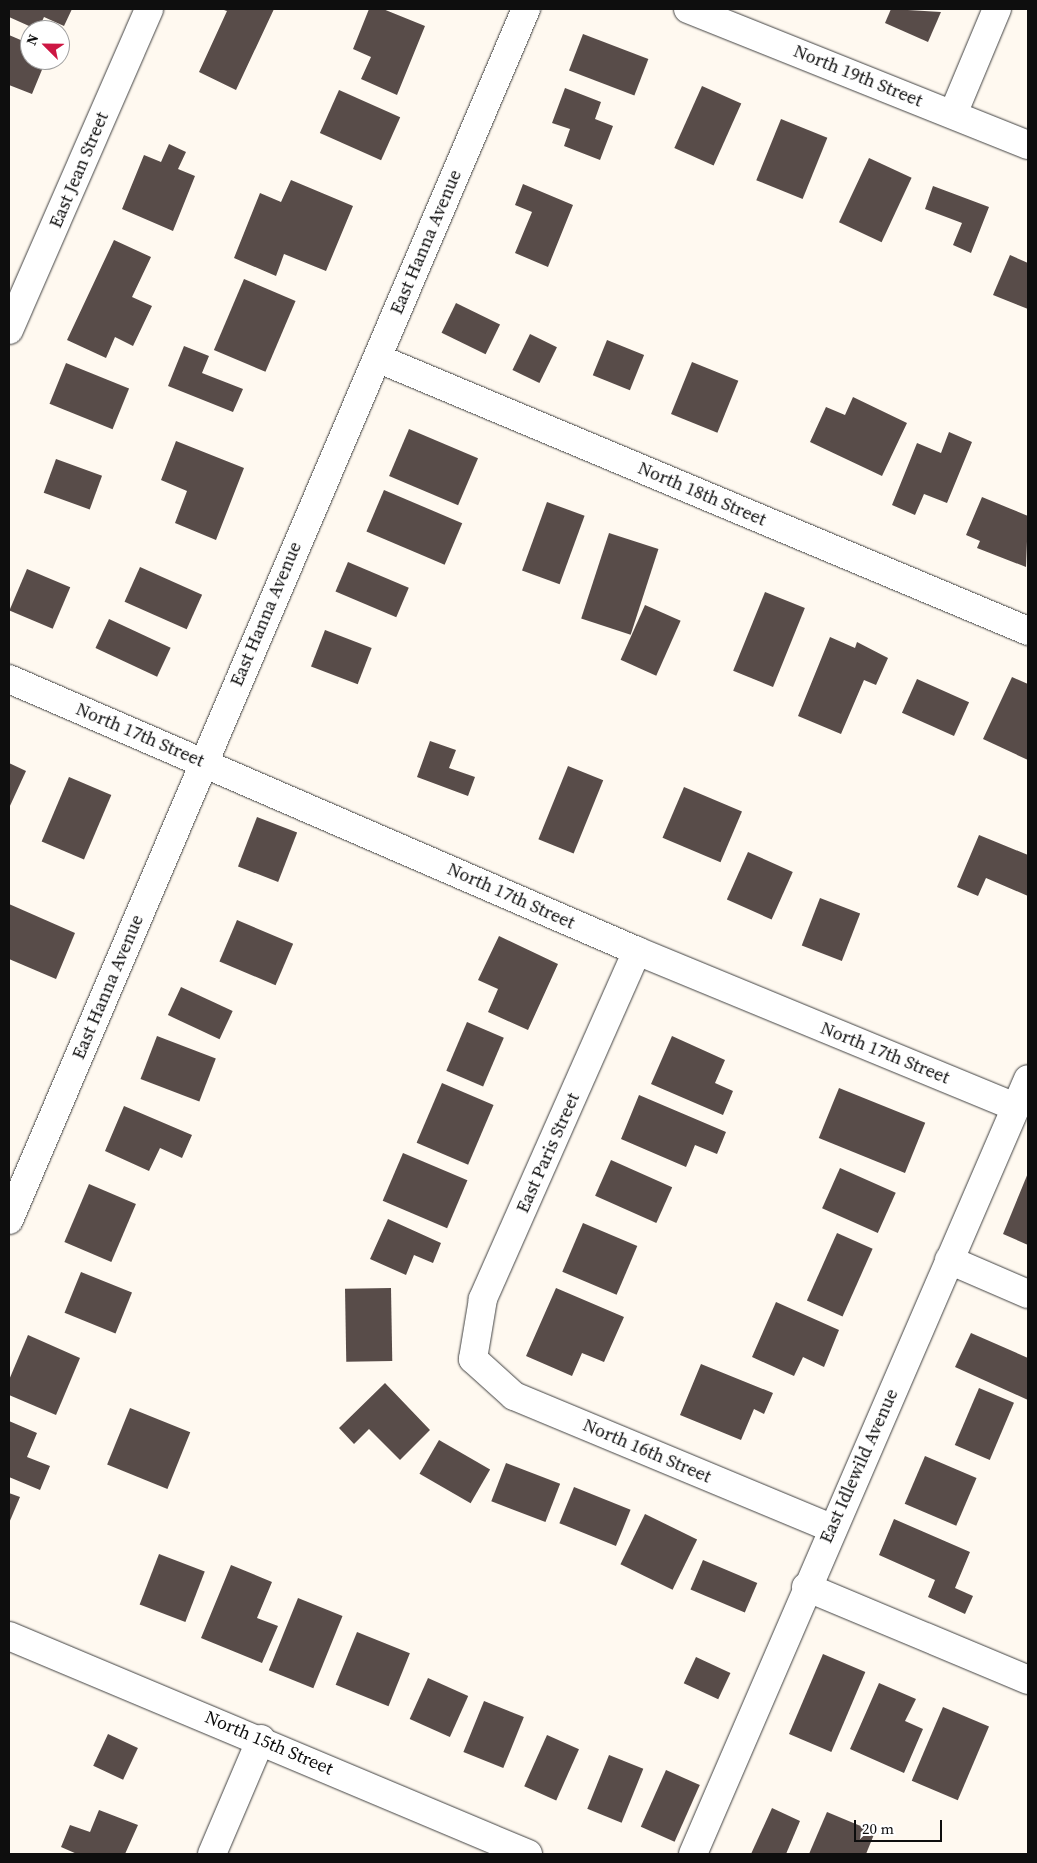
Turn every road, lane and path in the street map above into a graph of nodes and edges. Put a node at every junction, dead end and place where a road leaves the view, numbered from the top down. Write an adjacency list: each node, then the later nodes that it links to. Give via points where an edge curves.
1 (148, 9): 7 (street, East Jean Street)
2 (526, 9): 8 (street, East Hanna Avenue)
3 (688, 9): 5 (street, North 19th Street)
4 (997, 9): 5 (street)
5 (953, 114): 6 (street, North 19th Street)
6 (1028, 145)
7 (9, 330)
8 (377, 358): 9 (street, North 18th Street); 11 (street, East Hanna Avenue)
9 (1028, 631)
10 (9, 679): 11 (street, North 17th Street)
11 (203, 762): 12 (street, North 17th Street); 15 (street, East Hanna Avenue)
12 (637, 951): 14 (street, North 17th Street); 18 (street, East Paris Street, via 483,1299)
13 (1028, 1079): 14 (street, East Idlewild Avenue)
14 (1016, 1107): 16 (street, East Idlewild Avenue)
15 (9, 1220)
16 (949, 1260): 17 (street); 19 (street, East Idlewild Avenue)
17 (1028, 1294)
18 (473, 1359): 19 (street, North 16th Street, via 514,1396)
19 (831, 1528): 20 (street, East Idlewild Avenue)
20 (806, 1587): 22 (street); 26 (street, East Idlewild Avenue)
21 (9, 1636): 23 (street, North 15th Street)
22 (1028, 1680)
23 (261, 1739): 24 (street); 25 (street, North 15th Street)
24 (212, 1854)
25 (528, 1854)
26 (693, 1854)

